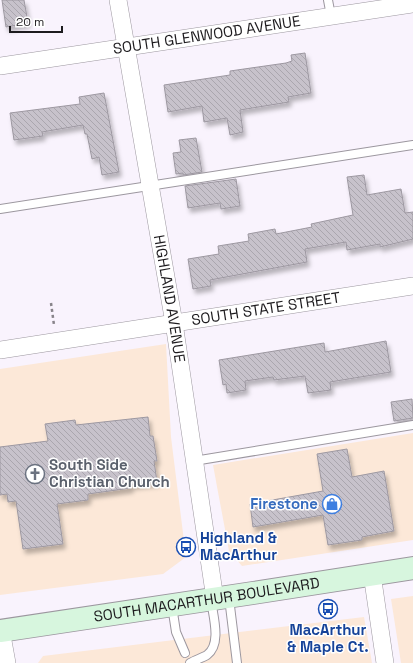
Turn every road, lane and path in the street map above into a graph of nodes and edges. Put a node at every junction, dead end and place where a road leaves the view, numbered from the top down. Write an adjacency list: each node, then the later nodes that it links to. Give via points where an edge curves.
1 (118, 0): 4 (street, HIGHLAND AVENUE)
2 (413, 4): 3 (street, SOUTH GLENWOOD AVENUE)
3 (330, 8): 4 (street, SOUTH GLENWOOD AVENUE)
4 (126, 46): 5 (street, SOUTH GLENWOOD AVENUE); 7 (street, HIGHLAND AVENUE)
5 (0, 66)
6 (413, 145): 7 (lane)
7 (150, 186): 8 (lane); 12 (street, HIGHLAND AVENUE)
8 (0, 209)
9 (413, 286): 12 (street, SOUTH STATE STREET)
10 (51, 303): 11 (path)
11 (53, 317)
12 (174, 323): 13 (street, SOUTH STATE STREET); 15 (street, HIGHLAND AVENUE)
13 (0, 350)
14 (413, 425): 15 (lane)
15 (194, 460): 18 (street, HIGHLAND AVENUE)
16 (413, 568): 17 (main road, SOUTH MACARTHUR BOULEVARD)
17 (372, 574): 18 (main road, SOUTH MACARTHUR BOULEVARD); 25 (street)
18 (218, 599): 19 (main road, SOUTH MACARTHUR BOULEVARD); 22 (lane); 24 (lane, via 215,644 208,654)
19 (172, 605): 20 (main road, SOUTH MACARTHUR BOULEVARD); 21 (lane, via 176,632)
20 (1, 631): 23 (street)
21 (185, 653)
22 (235, 662)
23 (7, 663)
24 (190, 663)
25 (384, 663)

